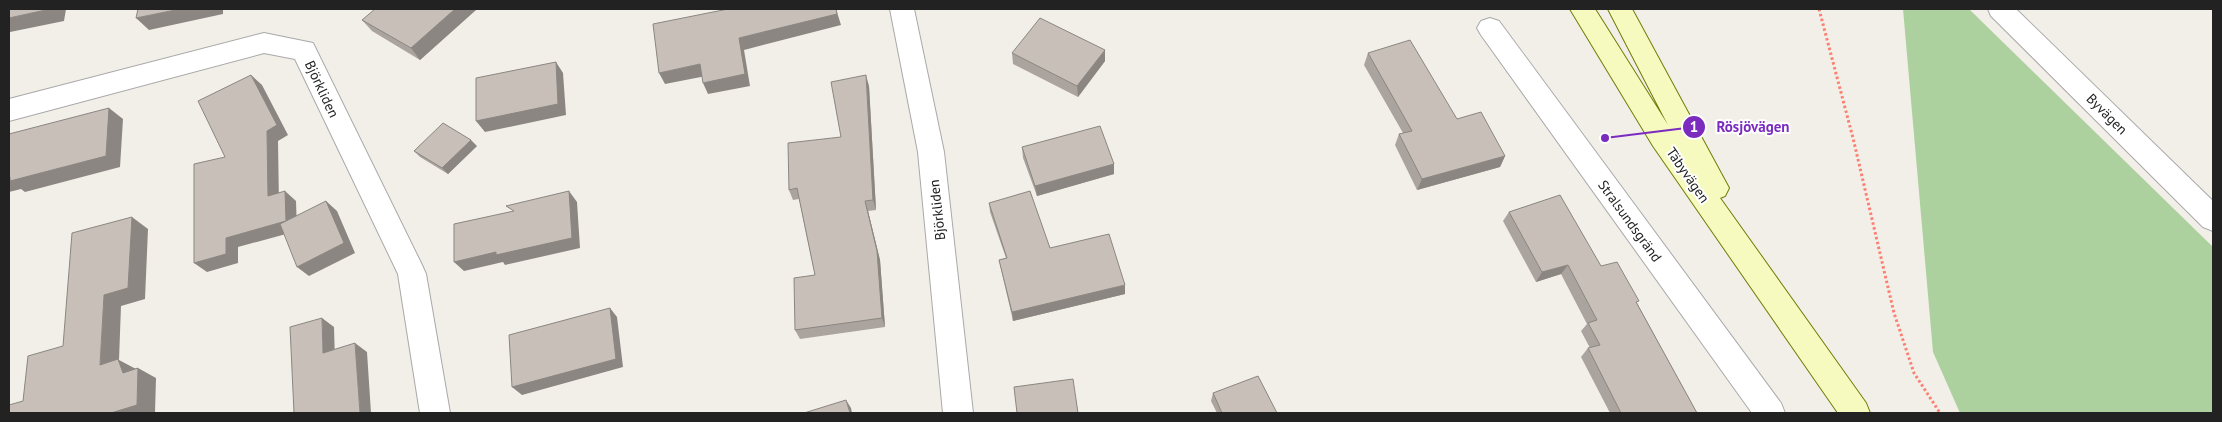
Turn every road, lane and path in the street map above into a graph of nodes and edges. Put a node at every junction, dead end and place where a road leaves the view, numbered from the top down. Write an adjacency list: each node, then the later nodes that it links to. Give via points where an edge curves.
1 (902, 9): 11 (street, Björkliden, via 931,152)
2 (1582, 9): 9 (main road, Täbyvägen, via 1662,138)
3 (1620, 9): 9 (main road, Täbyvägen)
4 (1819, 9): 14 (path, via 1894,313 1914,374)
5 (2000, 9): 8 (street, Byvägen)
6 (1490, 28): 12 (street, Stralsundsgränd)
7 (9, 110): 10 (street, Björkliden, via 264,43 304,50 412,274)
8 (2213, 219)
9 (1768, 287): 13 (main road, Täbyvägen)
10 (435, 413)
11 (958, 413)
12 (1770, 413)
13 (1855, 413)
14 (1940, 413)

